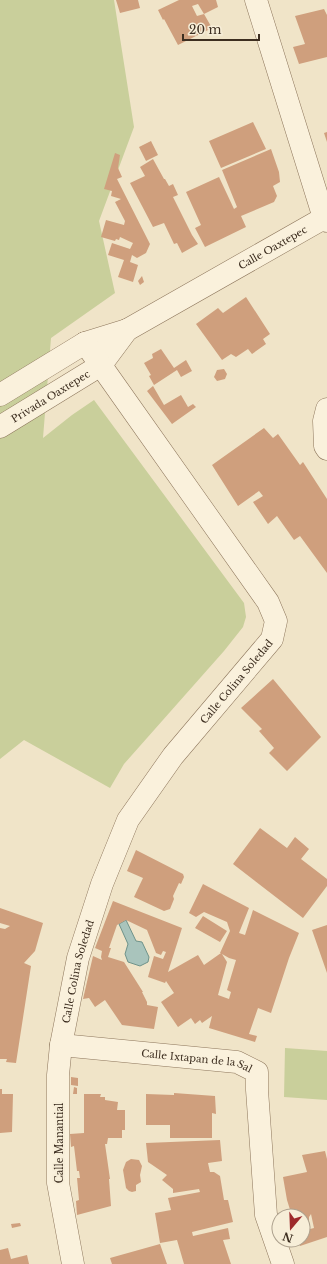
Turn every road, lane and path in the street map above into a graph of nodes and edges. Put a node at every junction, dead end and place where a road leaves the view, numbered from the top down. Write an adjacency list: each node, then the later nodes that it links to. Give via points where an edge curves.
1 (256, 0): 2 (street, Calle Oaxtepec)
2 (326, 220): 3 (street, Calle Oaxtepec)
3 (127, 330): 4 (street, Calle Oaxtepec); 5 (street, Calle Oaxtepec)
4 (85, 343): 5 (street, Calle Colina Soledad); 6 (street)
5 (101, 365): 8 (street, Privada Oaxtepec); 10 (street, Calle Colina Soledad, via 268,602 276,621 272,639 174,756 128,820 102,884 78,958)
6 (0, 395)
7 (327, 409): 9 (street, via 324,421)
8 (0, 426)
9 (327, 448)
10 (61, 1045): 11 (street, Calle Manantial, via 58,1076 58,1183); 12 (street, Calle Ixtapan de la Sal, via 237,1062 257,1072 266,1215)
11 (73, 1264)
12 (283, 1264)

